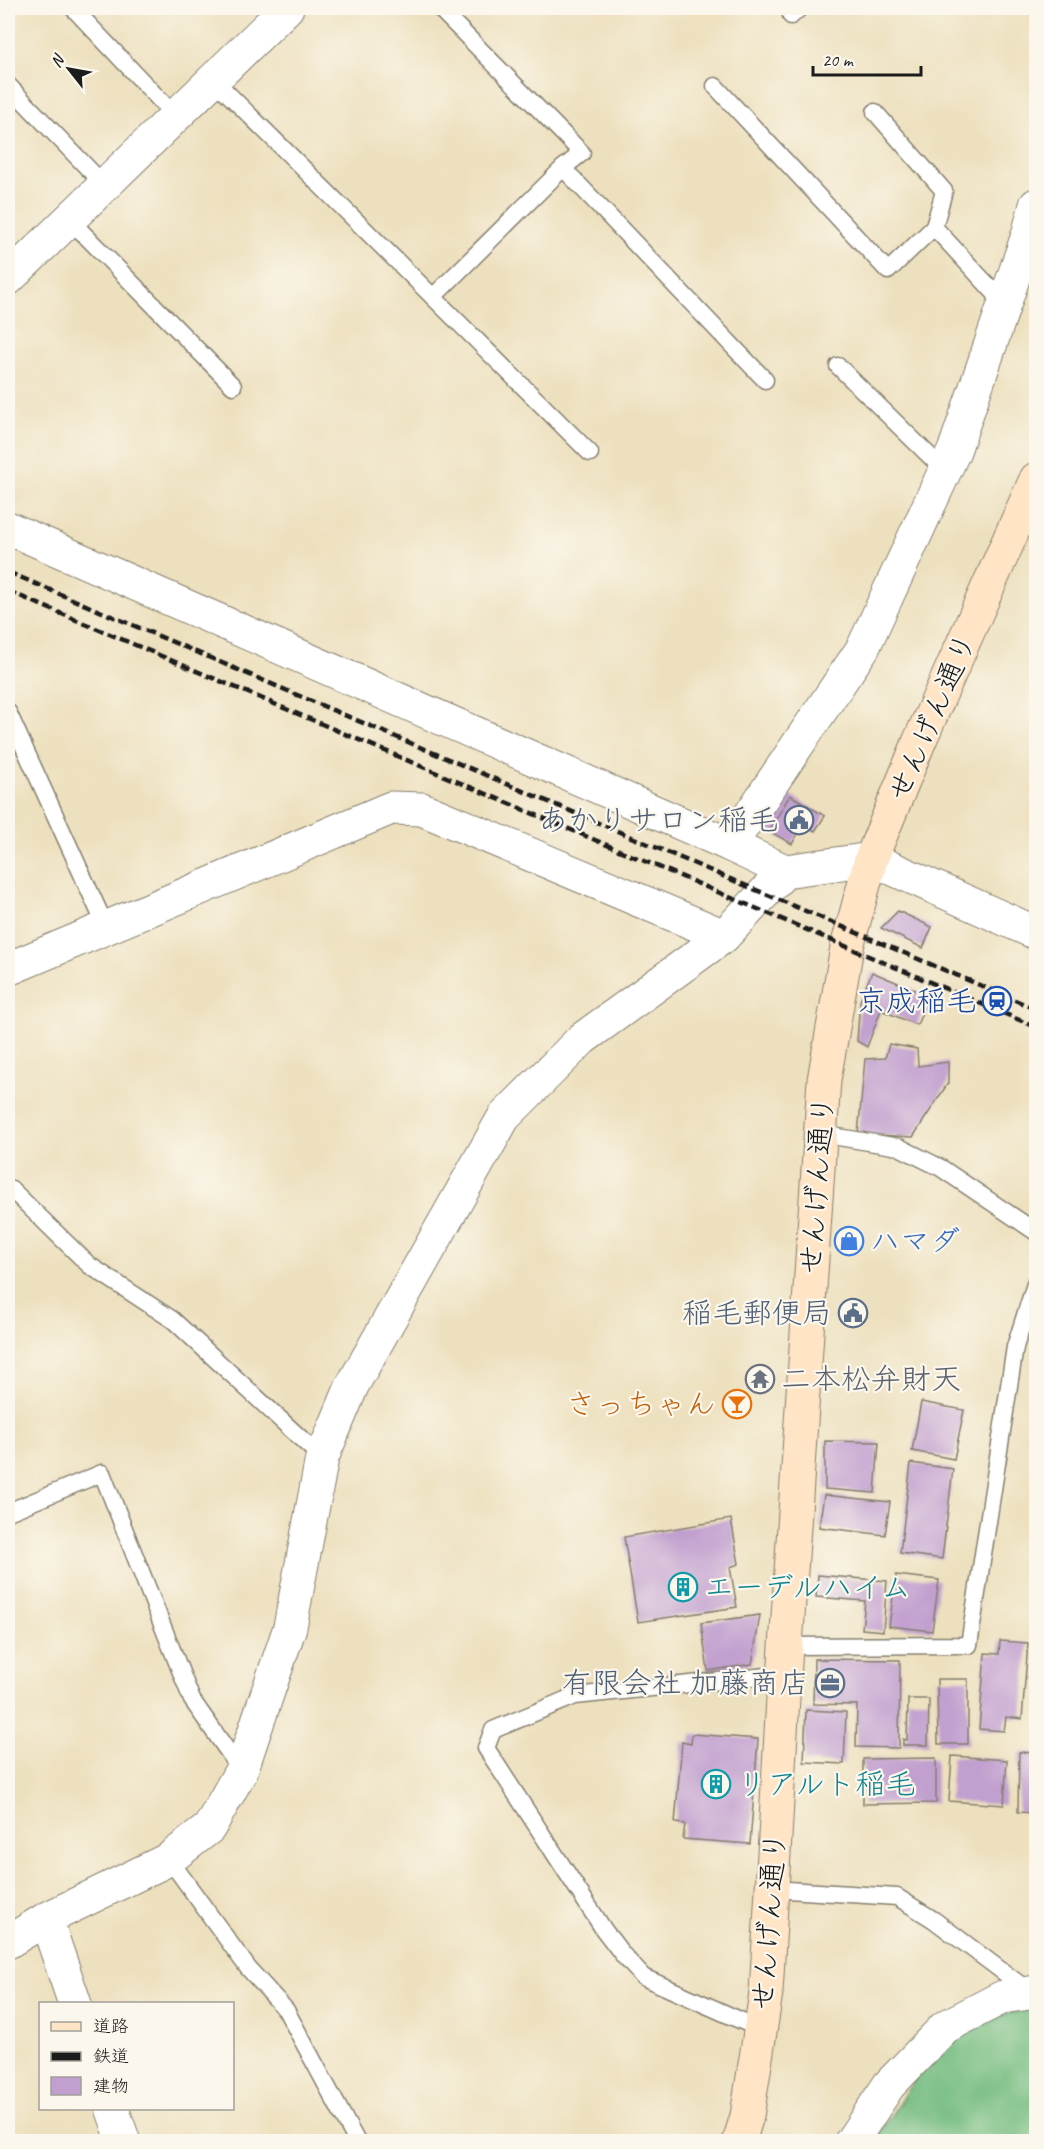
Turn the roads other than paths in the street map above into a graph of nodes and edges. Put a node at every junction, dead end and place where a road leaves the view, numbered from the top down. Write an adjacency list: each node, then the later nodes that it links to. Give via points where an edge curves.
1 (73, 8): 8 (lane)
2 (287, 8): 4 (street)
3 (439, 8): 9 (lane, via 582,153)
4 (213, 79): 8 (street); 15 (lane)
5 (8, 85): 10 (lane)
6 (715, 86): 13 (lane, via 888,271)
7 (875, 112): 13 (lane, via 944,191)
8 (175, 116): 10 (street)
9 (563, 168): 15 (lane); 18 (lane)
10 (104, 185): 12 (street)
11 (1036, 205): 16 (street)
12 (69, 219): 14 (street); 19 (lane)
13 (934, 227): 16 (lane)
14 (8, 279)
15 (433, 297): 20 (lane)
16 (1005, 304): 21 (street)
17 (838, 366): 21 (lane)
18 (765, 380)
19 (233, 386)
20 (590, 453)
21 (945, 471): 25 (street, via 863,648)
22 (1036, 479): 26 (main road, せんげん通り, via 920,740)
23 (8, 528): 25 (street)
24 (8, 712): 28 (lane)
25 (730, 845): 27 (street)
26 (872, 859): 27 (street); 29 (street); 32 (main road, せんげん通り, via 847,946 824,1080)
27 (785, 871): 30 (street)
28 (106, 927): 30 (street, via 391,808 422,809); 31 (street)
29 (1036, 933)
30 (724, 936): 36 (street, via 582,1038 504,1117 352,1386)
31 (8, 969)
32 (820, 1134): 34 (lane, via 899,1147 941,1168); 38 (main road, せんげん通り)
33 (9, 1187): 36 (lane, via 89,1265 173,1320)
34 (1036, 1232)
35 (1036, 1281): 38 (lane, via 1015,1347 969,1645)
36 (322, 1458): 39 (street, via 291,1627)
37 (9, 1512): 39 (lane, via 102,1473 192,1700)
38 (785, 1660): 41 (main road, せんげん通り); 46 (lane, via 575,1696 493,1730 486,1748 604,1930 643,1977)
39 (241, 1771): 40 (street, via 209,1828)
40 (169, 1859): 42 (street); 49 (lane, via 248,1968 286,2010)
41 (772, 1889): 44 (lane, via 897,1897); 46 (main road, せんげん通り)
42 (46, 1919): 43 (street); 45 (street)
43 (8, 1940)
44 (1033, 1992): 51 (street, via 1003,1998 945,2027 889,2085)
45 (74, 2002)
46 (760, 2029): 50 (main road, せんげん通り, via 747,2116)
47 (112, 2110): 48 (street)
48 (124, 2142)
49 (357, 2142)
50 (739, 2142)
51 (851, 2142)

